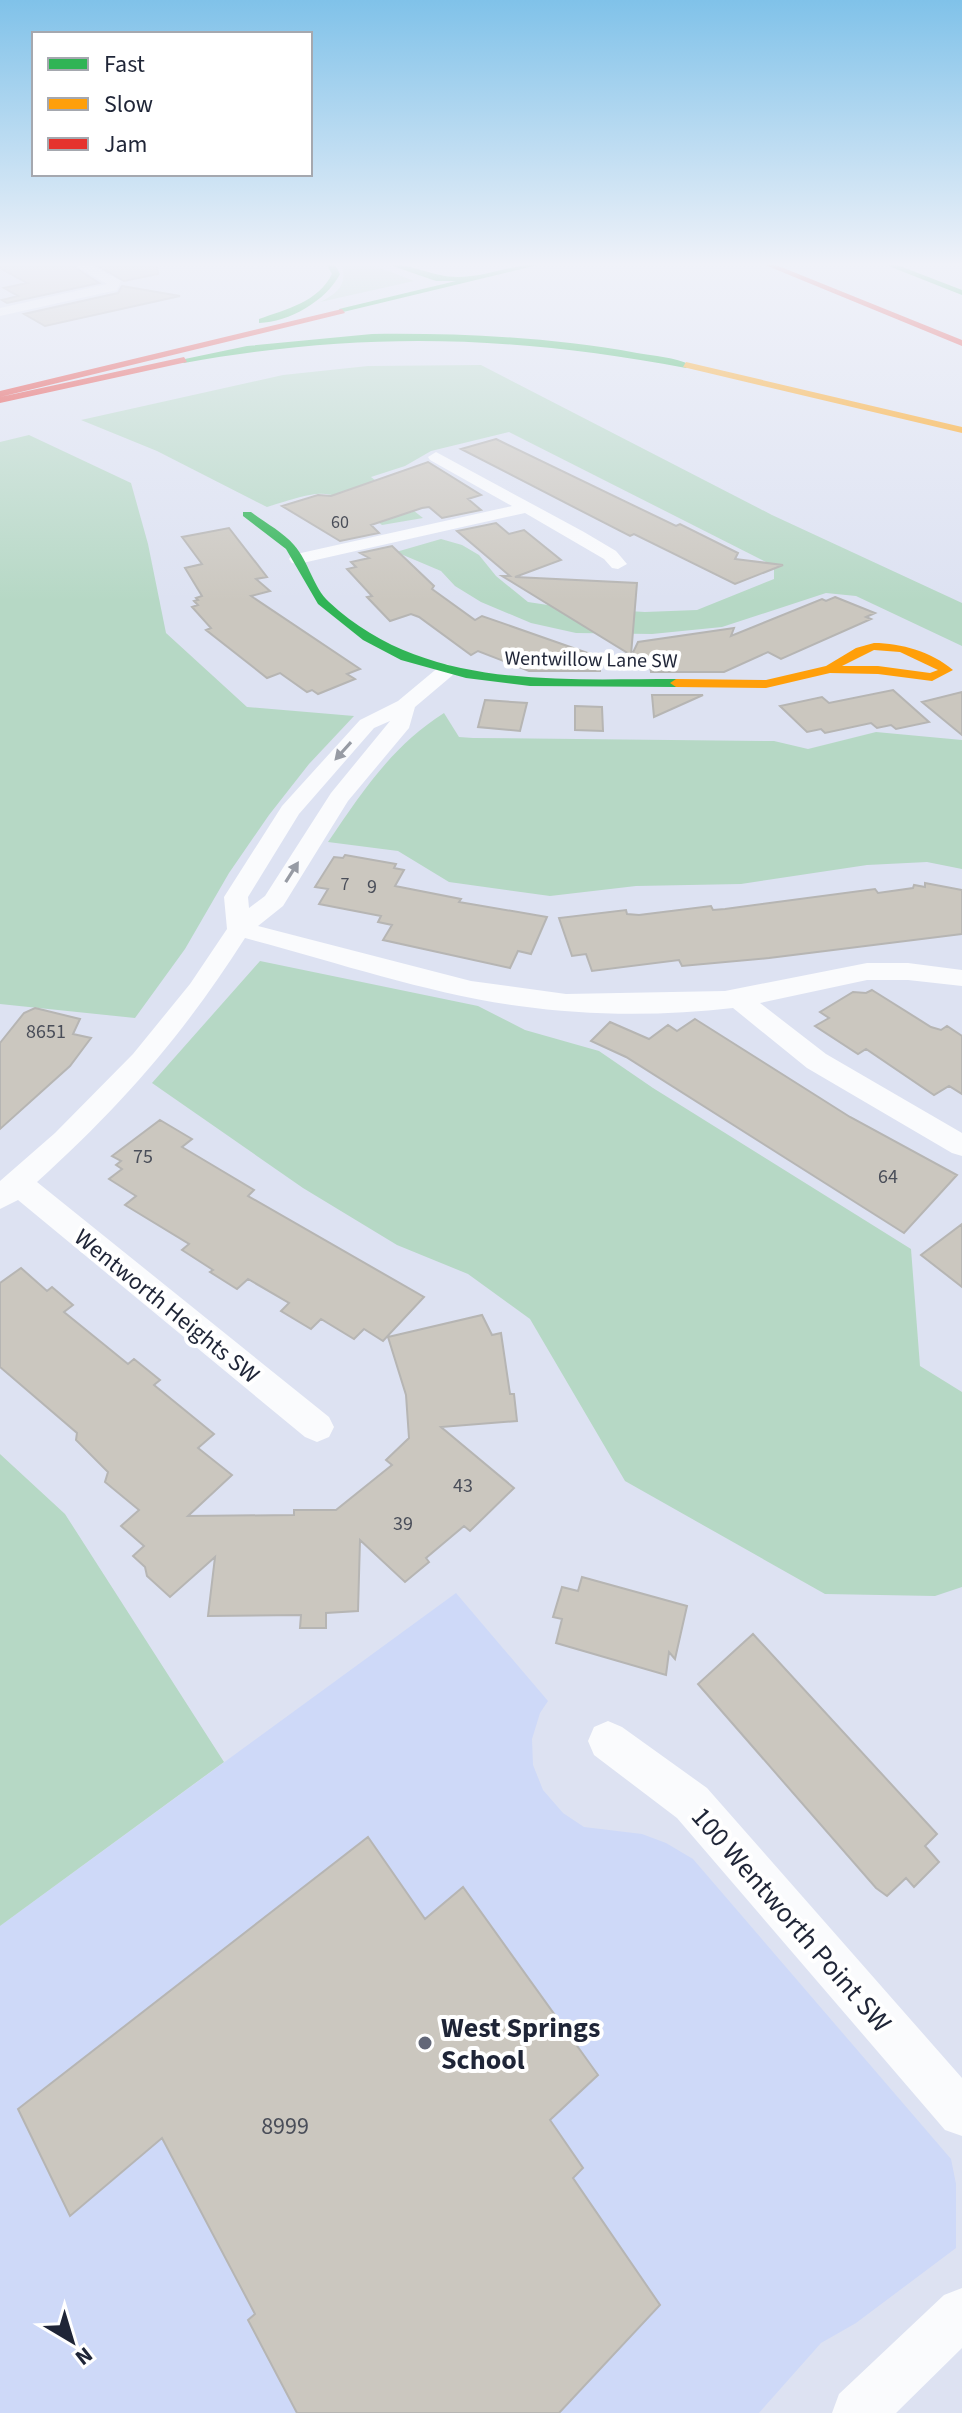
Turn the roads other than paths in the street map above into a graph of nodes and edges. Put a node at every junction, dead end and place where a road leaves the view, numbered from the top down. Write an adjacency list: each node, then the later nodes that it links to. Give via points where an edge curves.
1 (24, 376): 5 (main road)
2 (87, 376): 6 (main road)
3 (107, 376): 6 (main road)
4 (734, 376): 7 (main road)
5 (0, 381)
6 (0, 397)
7 (962, 430)
8 (436, 457): 9 (street)
9 (525, 508): 11 (street); 12 (street)
10 (247, 514): 11 (main road, Wentwillow Lane SW, via 280,536)
11 (298, 559): 14 (main road, Wentwillow Lane SW, via 322,602 346,623 395,653)
12 (618, 564)
13 (830, 669): 13 (main road, Wentwillow Lane SW, via 932,677 947,670 894,643 878,643); 14 (main road, Wentwillow Lane SW, via 766,684 530,682)
14 (447, 670): 15 (street)
15 (405, 705): 16 (street, one-way to 15, via 274,901 339,798 398,728); 16 (street, one-way to 16, via 367,724 290,811 236,897)
16 (239, 929): 18 (street, via 321,948 377,969 546,1001); 20 (street, via 143,1061)
17 (962, 978): 18 (street, via 920,971 853,973)
18 (739, 998): 19 (street, via 801,1051)
19 (962, 1146)
20 (9, 1190): 21 (street, Wentworth Heights SW, via 43,1206)
21 (317, 1427)
22 (608, 1741): 23 (street, 100 Wentworth Point SW, via 692,1803)
23 (962, 2113)
24 (962, 2313): 25 (street)
25 (858, 2413)

